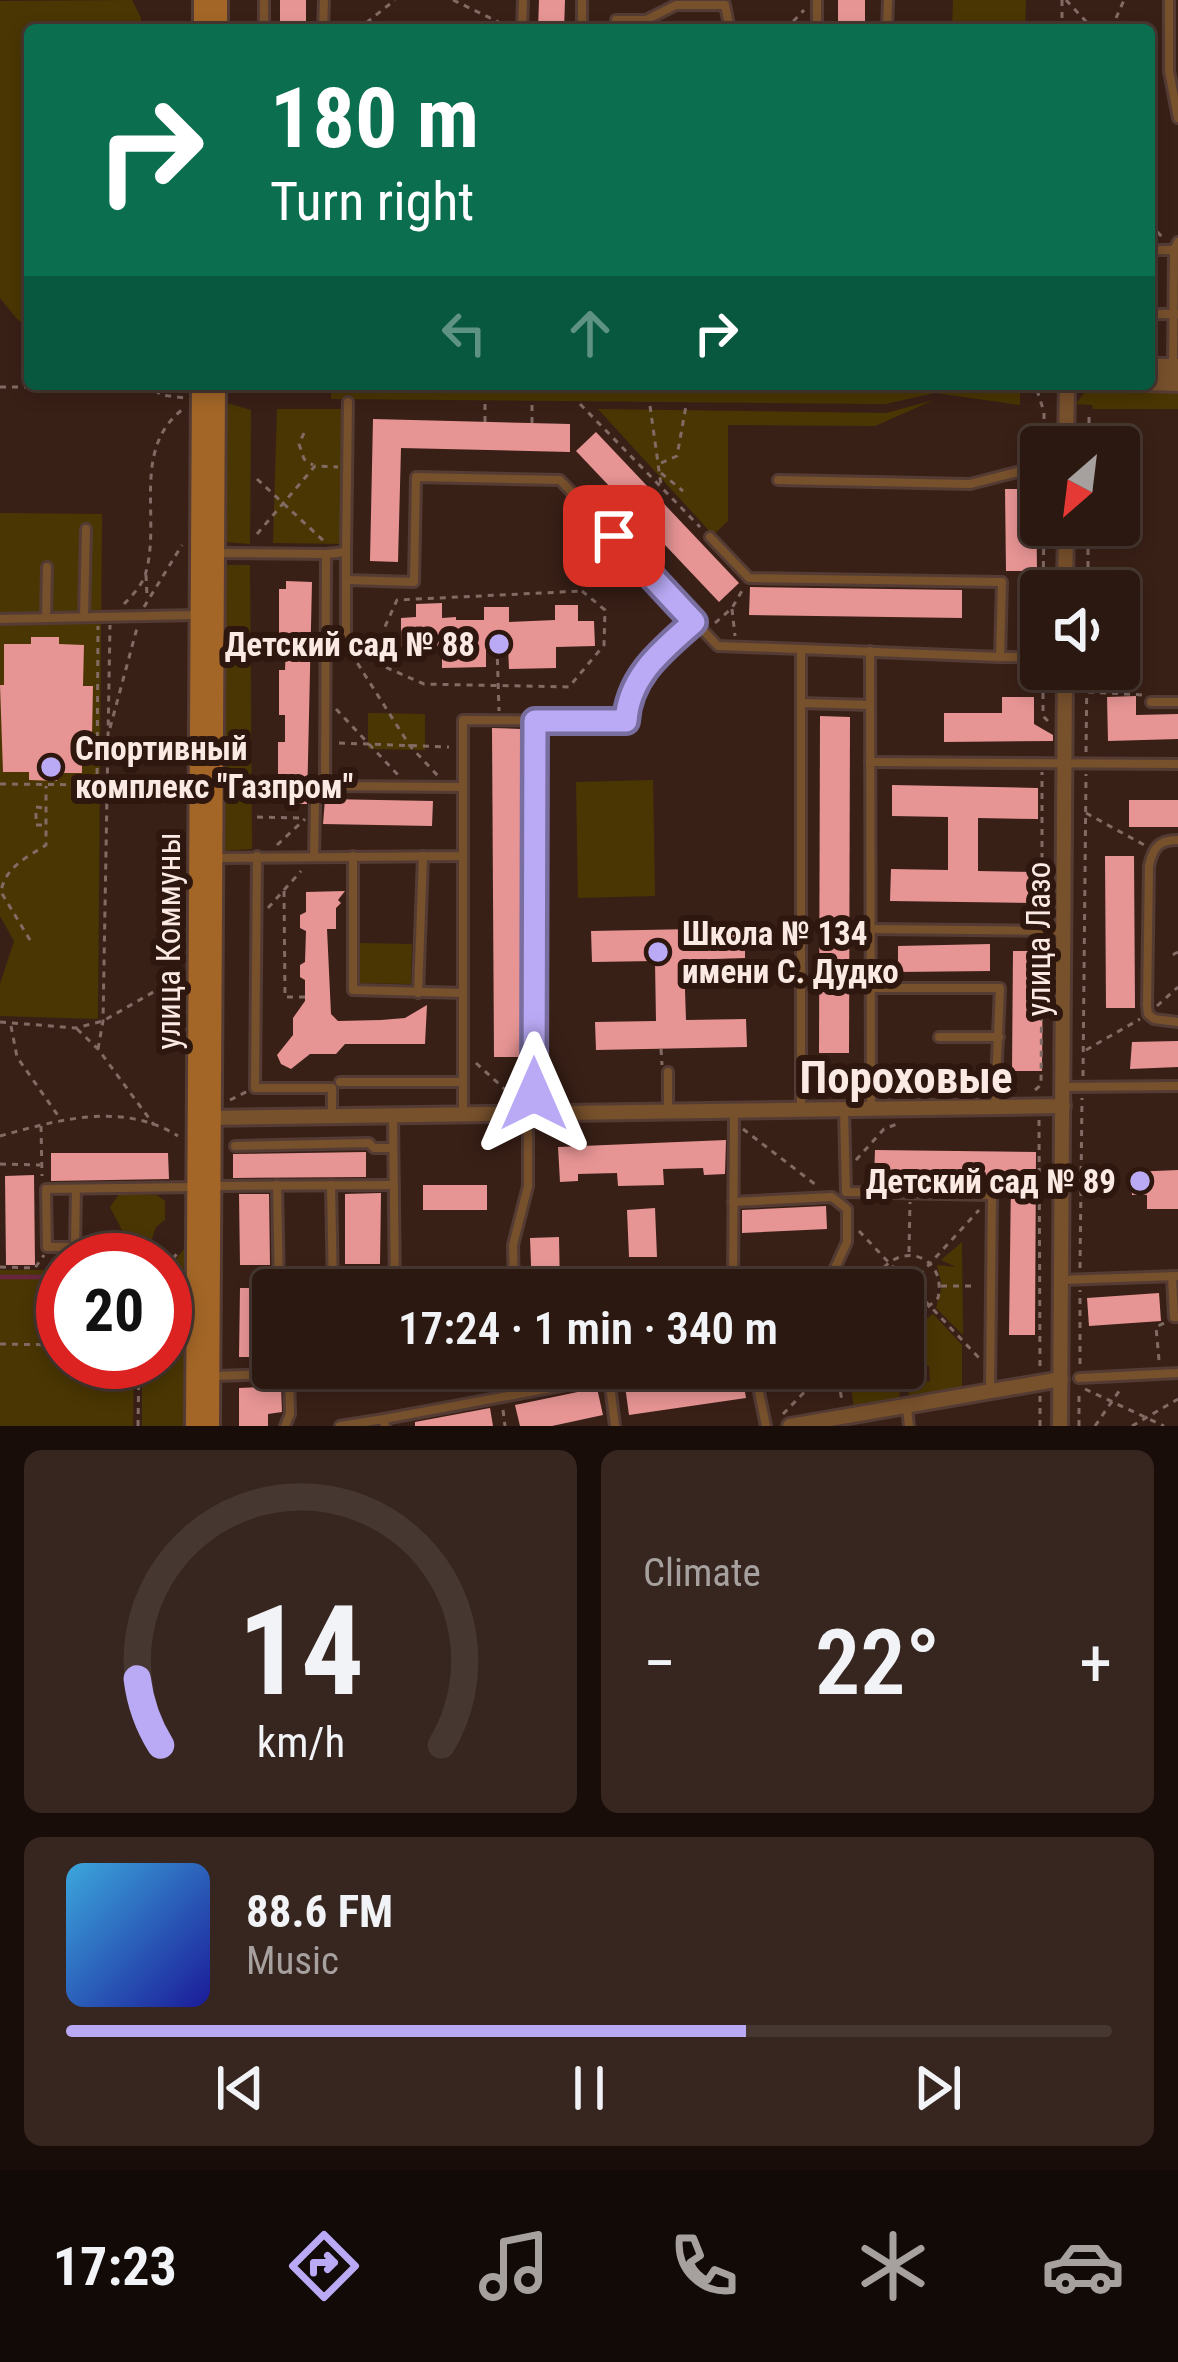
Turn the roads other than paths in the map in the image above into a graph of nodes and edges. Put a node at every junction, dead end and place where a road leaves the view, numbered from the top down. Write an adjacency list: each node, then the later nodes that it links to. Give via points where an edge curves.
1 (1169, 0): 4 (lane)
2 (616, 24): 3 (lane, via 676,5 725,5)
3 (729, 24)
4 (1178, 118)
5 (1176, 246): 6 (lane)
6 (1175, 314): 7 (lane)
7 (1175, 375)
8 (216, 390): 17 (main road, улица Коммуны)
9 (1067, 390): 12 (street)
10 (194, 391): 17 (main road, улица Коммуны)
11 (347, 402): 18 (lane)
12 (1066, 426)
13 (1020, 471): 14 (lane, via 970,484)
14 (778, 480)
15 (86, 529): 22 (lane)
16 (710, 537): 29 (lane, via 749,578 1002,582)
17 (208, 552): 18 (lane); 21 (main road, улица Коммуны)
18 (336, 552): 20 (lane); 26 (lane)
19 (47, 567): 23 (lane)
20 (346, 580): 25 (lane, via 414,581 416,477 560,480); 26 (lane, via 346,644)
21 (207, 615): 22 (lane); 48 (main road, улица Коммуны)
22 (84, 617): 23 (lane)
23 (46, 618): 24 (lane)
24 (0, 619)
25 (694, 622): 27 (lane, via 718,646); 36 (lane, via 645,667 626,721)
26 (326, 644): 40 (lane)
27 (801, 649): 28 (lane); 34 (lane)
28 (870, 652): 29 (lane); 35 (lane)
29 (1000, 657): 30 (lane)
30 (1020, 657)
31 (1065, 690): 38 (street, улица Лазо)
32 (1151, 702): 33 (lane)
33 (1178, 702)
34 (801, 703): 35 (lane); 65 (lane)
35 (870, 705): 37 (lane)
36 (535, 721): 41 (lane, via 463,720); 68 (lane)
37 (870, 762): 38 (lane); 49 (lane)
38 (1066, 763): 39 (lane); 50 (street, улица Лазо)
39 (1178, 764)
40 (325, 786): 41 (lane); 44 (lane, via 315,804)
41 (462, 787): 47 (lane)
42 (1178, 840): 54 (lane, via 1153,850 1149,866 1148,1015)
43 (262, 856): 44 (lane); 48 (lane); 72 (lane, via 255,1088 332,1088)
44 (314, 856): 45 (lane)
45 (352, 856): 46 (lane); 52 (lane, via 353,990)
46 (423, 856): 47 (lane); 52 (lane)
47 (463, 856): 53 (lane)
48 (206, 859): 73 (main road, улица Коммуны)
49 (870, 929): 50 (lane); 51 (lane)
50 (1065, 931): 61 (street, улица Лазо)
51 (870, 988): 56 (lane, via 1000,988); 64 (lane)
52 (418, 993): 53 (lane)
53 (464, 993): 59 (lane)
54 (1178, 1022)
55 (940, 1037): 56 (lane)
56 (999, 1037): 62 (lane)
57 (668, 1072): 67 (lane)
58 (340, 1082): 59 (lane)
59 (463, 1082): 69 (lane)
60 (1178, 1085): 61 (lane)
61 (1063, 1088): 63 (street, улица Лазо)
62 (995, 1106): 63 (street); 64 (street)
63 (1063, 1106): 91 (street, улица Лазо)
64 (871, 1108): 66 (street)
65 (801, 1109): 66 (street); 71 (street)
66 (844, 1109): 103 (lane, via 846,1192 992,1196)
67 (668, 1112): 68 (street); 71 (street)
68 (531, 1114): 69 (street); 87 (lane)
69 (463, 1115): 70 (street)
70 (393, 1116): 72 (street); 75 (lane)
71 (734, 1116): 81 (lane)
72 (332, 1117): 73 (street)
73 (204, 1118): 79 (main road, улица Коммуны)
74 (235, 1146): 75 (lane)
75 (393, 1148): 78 (lane)
76 (278, 1185): 77 (lane); 79 (lane); 84 (lane)
77 (331, 1185): 78 (lane); 85 (lane)
78 (394, 1185): 86 (lane)
79 (204, 1186): 80 (lane); 95 (main road, улица Коммуны)
80 (76, 1189): 82 (lane, via 46,1189); 83 (lane)
81 (733, 1202): 88 (lane); 89 (lane, via 832,1197 847,1208 847,1242)
82 (47, 1233)
83 (75, 1233)
84 (279, 1269)
85 (332, 1269)
86 (395, 1269)
87 (514, 1269)
88 (733, 1269)
89 (835, 1269)
90 (1175, 1276): 91 (lane); 92 (lane)
91 (1060, 1280): 96 (street, улица Лазо)
92 (1176, 1317)
93 (1178, 1373): 97 (lane)
94 (252, 1374): 95 (lane)
95 (203, 1376): 107 (main road, улица Коммуны); 108 (main road, улица Коммуны)
96 (1061, 1378): 103 (street); 115 (street, улица Лазо)
97 (1079, 1378)
98 (286, 1389): 109 (lane)
99 (520, 1389): 104 (lane)
100 (542, 1389): 104 (lane)
101 (610, 1389): 111 (lane)
102 (759, 1389): 112 (lane)
103 (990, 1392): 105 (street)
104 (520, 1393): 106 (lane)
105 (907, 1406): 113 (street); 114 (lane)
106 (385, 1422): 110 (lane)
107 (195, 1426)
108 (210, 1426)
109 (285, 1426)
110 (340, 1426)
111 (615, 1426)
112 (768, 1426)
113 (790, 1426)
114 (909, 1426)
115 (1060, 1426)

